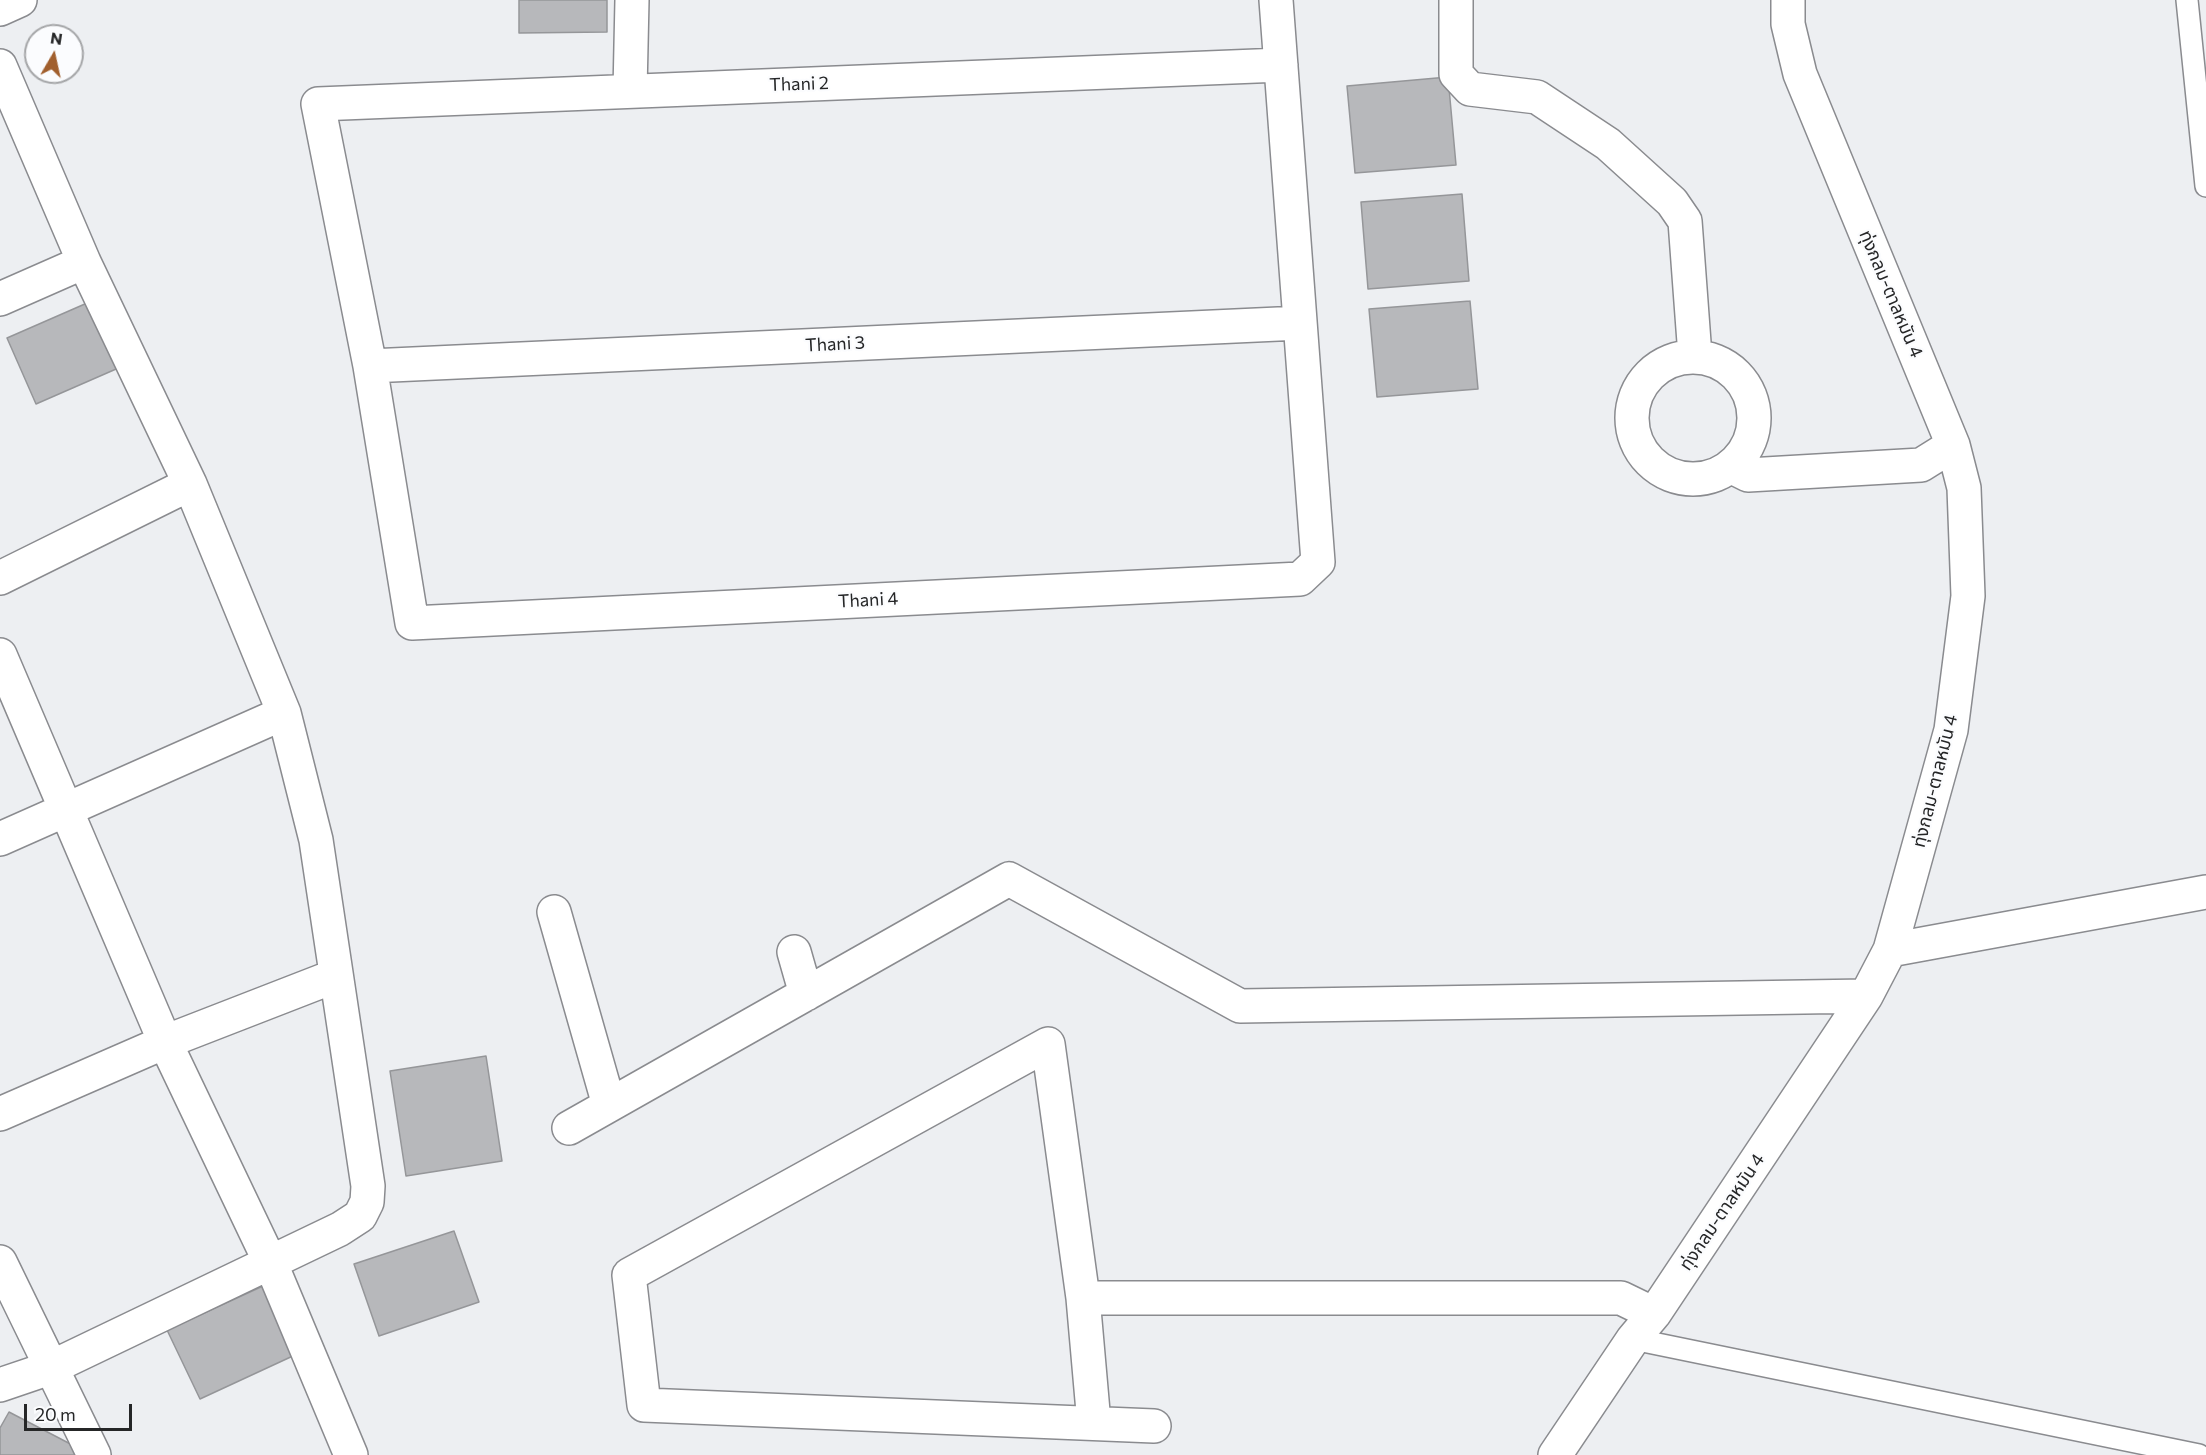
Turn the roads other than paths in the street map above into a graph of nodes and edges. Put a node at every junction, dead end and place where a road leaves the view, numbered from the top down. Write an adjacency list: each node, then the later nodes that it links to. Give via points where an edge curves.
1 (20, 0): 7 (street)
2 (632, 0): 10 (street)
3 (1276, 0): 8 (street)
4 (1456, 0): 15 (street, via 1456,74 1470,88 1536,97 1608,144 1672,202 1685,221)
5 (1788, 0): 17 (street, ทุ่งกลม-ตาลหมัน 4, via 1788,24 1800,74)
6 (2187, 0): 11 (lane)
7 (0, 9)
8 (1281, 65): 10 (street, Thani 2); 14 (street)
9 (0, 66): 12 (street)
10 (630, 91): 16 (street, Thani 2, via 318,104)
11 (2206, 186)
12 (84, 262): 13 (street); 19 (street)
13 (0, 298)
14 (1300, 323): 16 (street, Thani 3); 16 (street, Thani 4, via 1318,562 1300,579 412,623)
15 (1695, 356): 18 (street, via 1716,361 1738,375 1752,397 1755,422 1751,438); 18 (street, via 1668,362 1650,374 1636,393 1632,416 1635,439 1647,459 1666,472 1688,479 1711,477)
16 (370, 366)
17 (1953, 445): 18 (street, via 1921,465 1748,475); 27 (street, ทุ่งกลม-ตาลหมัน 4, via 1964,488 1968,596 1951,730)
18 (1732, 466)
19 (190, 484): 20 (street); 22 (street)
20 (0, 578)
21 (0, 655): 23 (street)
22 (284, 713): 23 (street); 29 (street, via 316,840)
23 (65, 810): 24 (street); 32 (street)
24 (0, 839)
25 (2206, 892): 27 (street)
26 (554, 912): 33 (street)
27 (1890, 950): 31 (street, ทุ่งกลม-ตาลหมัน 4)
28 (794, 952): 30 (street)
29 (335, 976): 32 (street); 37 (street, via 368,1186 367,1202 360,1216 340,1229)
30 (806, 994): 31 (street, via 1009,879 1240,1006); 33 (street)
31 (1866, 996): 39 (street, ทุ่งกลม-ตาลหมัน 4)
32 (165, 1042): 34 (street); 37 (street)
33 (609, 1106): 35 (street)
34 (0, 1114)
35 (569, 1128)
36 (0, 1262): 41 (street)
37 (271, 1264): 41 (street); 46 (street)
38 (1083, 1298): 39 (street, via 1621,1298); 43 (street); 43 (street, via 1048,1044 629,1275 644,1405)
39 (1654, 1314): 40 (street, ทุ่งกลม-ตาลหมัน 4)
40 (1633, 1339): 47 (street, ทุ่งกลม-ตาลหมัน 4); 48 (lane)
41 (50, 1368): 42 (street); 45 (street)
42 (0, 1385)
43 (1094, 1423): 44 (street)
44 (1154, 1426)
45 (94, 1455)
46 (351, 1455)
47 (1555, 1455)
48 (2199, 1455)

